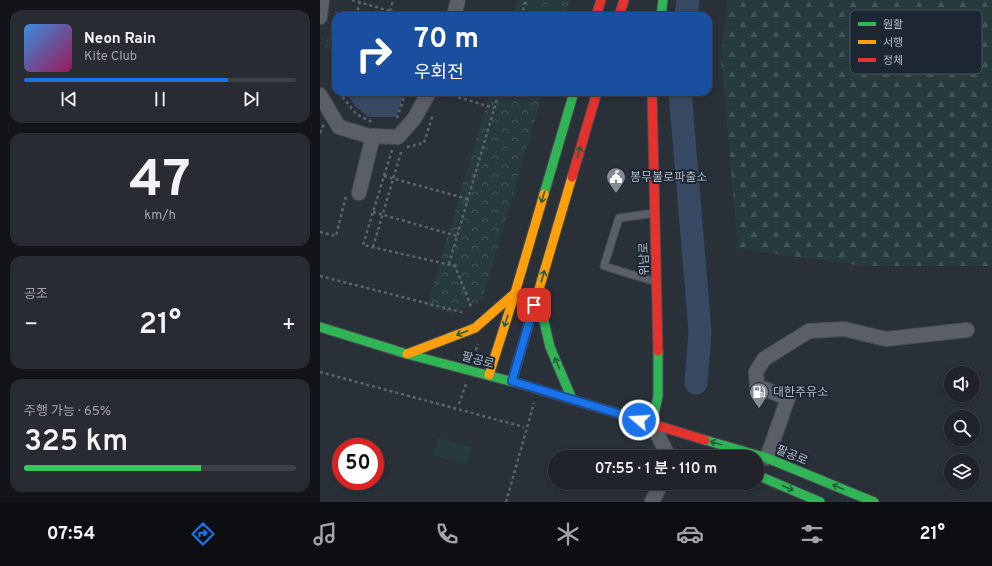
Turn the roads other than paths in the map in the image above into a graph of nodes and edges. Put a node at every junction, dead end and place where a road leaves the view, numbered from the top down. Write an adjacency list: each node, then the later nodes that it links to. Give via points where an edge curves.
1 (322, 0): 10 (street)
2 (458, 0): 6 (street)
3 (601, 0): 7 (main road)
4 (624, 0): 8 (main road)
5 (663, 0): 9 (main road)
6 (455, 12)
7 (597, 12)
8 (620, 12)
9 (661, 12)
10 (320, 17)
11 (320, 95): 16 (street, via 339,127 369,136)
12 (427, 96): 16 (street, via 414,119 398,137)
13 (573, 96): 20 (main road, one-way to 20)
14 (596, 96): 21 (main road, one-way to 14)
15 (652, 96): 18 (main road, 위남로)
16 (373, 130): 17 (street)
17 (353, 192)
18 (655, 213): 19 (main road, 위남로); 19 (lane, via 618,218 604,266)
19 (656, 282): 28 (main road, 위남로, via 658,396)
20 (515, 293): 24 (main road, one-way to 24, via 475,328); 25 (main road, one-way to 25)
21 (538, 293): 26 (main road); 27 (main road, one-way to 21, via 550,347)
22 (320, 327): 24 (main road, 팔공로)
23 (967, 330): 31 (street, via 886,339 844,329 809,331 764,359 756,372 757,386 788,398)
24 (408, 354): 25 (main road, 팔공로)
25 (489, 376): 26 (main road, 팔공로)
26 (512, 381): 27 (main road, 팔공로)
27 (572, 399): 28 (main road, 팔공로)
28 (652, 424): 29 (street); 30 (main road, 팔공로); 31 (main road, 팔공로, one-way to 28)
29 (665, 450)
30 (707, 450)
31 (768, 458): 36 (main road, 팔공로, one-way to 31)
32 (764, 478): 35 (main road, one-way to 35)
33 (658, 490): 34 (street)
34 (652, 502)
35 (820, 502)
36 (874, 502)

